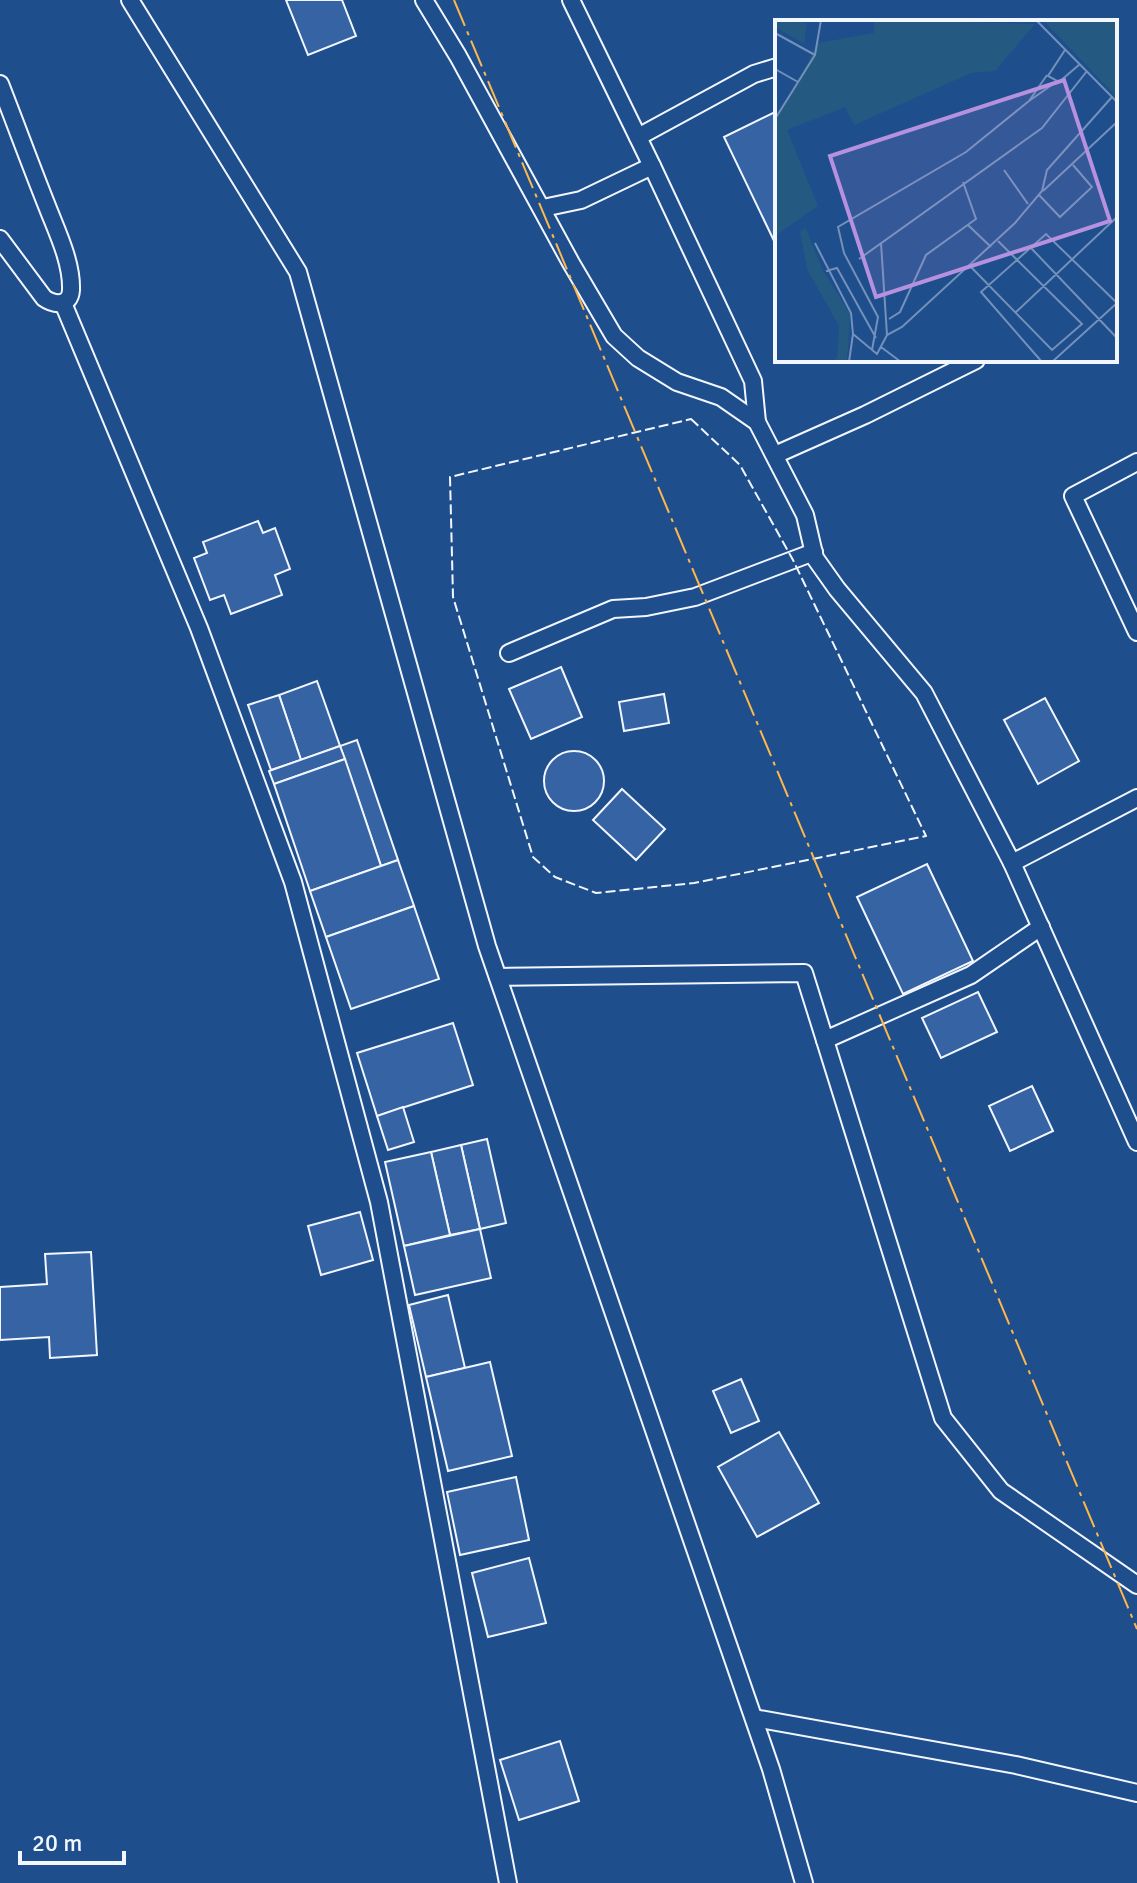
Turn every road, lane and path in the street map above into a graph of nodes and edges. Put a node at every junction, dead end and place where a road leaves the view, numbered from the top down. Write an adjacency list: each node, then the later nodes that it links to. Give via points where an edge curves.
1 (130, 0): 21 (lane, via 298,272)
2 (424, 0): 8 (lane)
3 (571, 0): 6 (lane)
4 (775, 68): 6 (lane)
5 (0, 84): 10 (lane, via 66,259 71,291)
6 (638, 137): 7 (lane)
7 (652, 166): 8 (lane, via 581,200); 12 (lane, via 753,381)
8 (543, 208): 12 (lane, via 614,336 677,382 721,397)
9 (0, 239): 10 (lane, via 44,298)
10 (63, 303): 28 (lane, via 199,628 293,882 379,1202)
11 (972, 362): 13 (lane)
12 (757, 422): 13 (lane)
13 (775, 455): 15 (lane, via 805,515)
14 (1137, 462): 16 (lane, via 1073,496)
15 (814, 552): 17 (lane, via 695,597 613,609); 19 (lane, via 837,589 924,693)
16 (1137, 632)
17 (509, 653)
18 (1137, 798): 19 (lane)
19 (1012, 863): 20 (lane)
20 (1041, 927): 22 (lane, via 971,975); 23 (lane)
21 (498, 977): 22 (lane, via 804,973); 26 (lane)
22 (825, 1040): 25 (lane, via 943,1418 1001,1491)
23 (1133, 1122): 24 (lane)
24 (1137, 1142)
25 (1137, 1585)
26 (754, 1718): 27 (lane, via 1016,1765); 29 (lane)
27 (1137, 1793)
28 (508, 1883)
29 (804, 1883)

